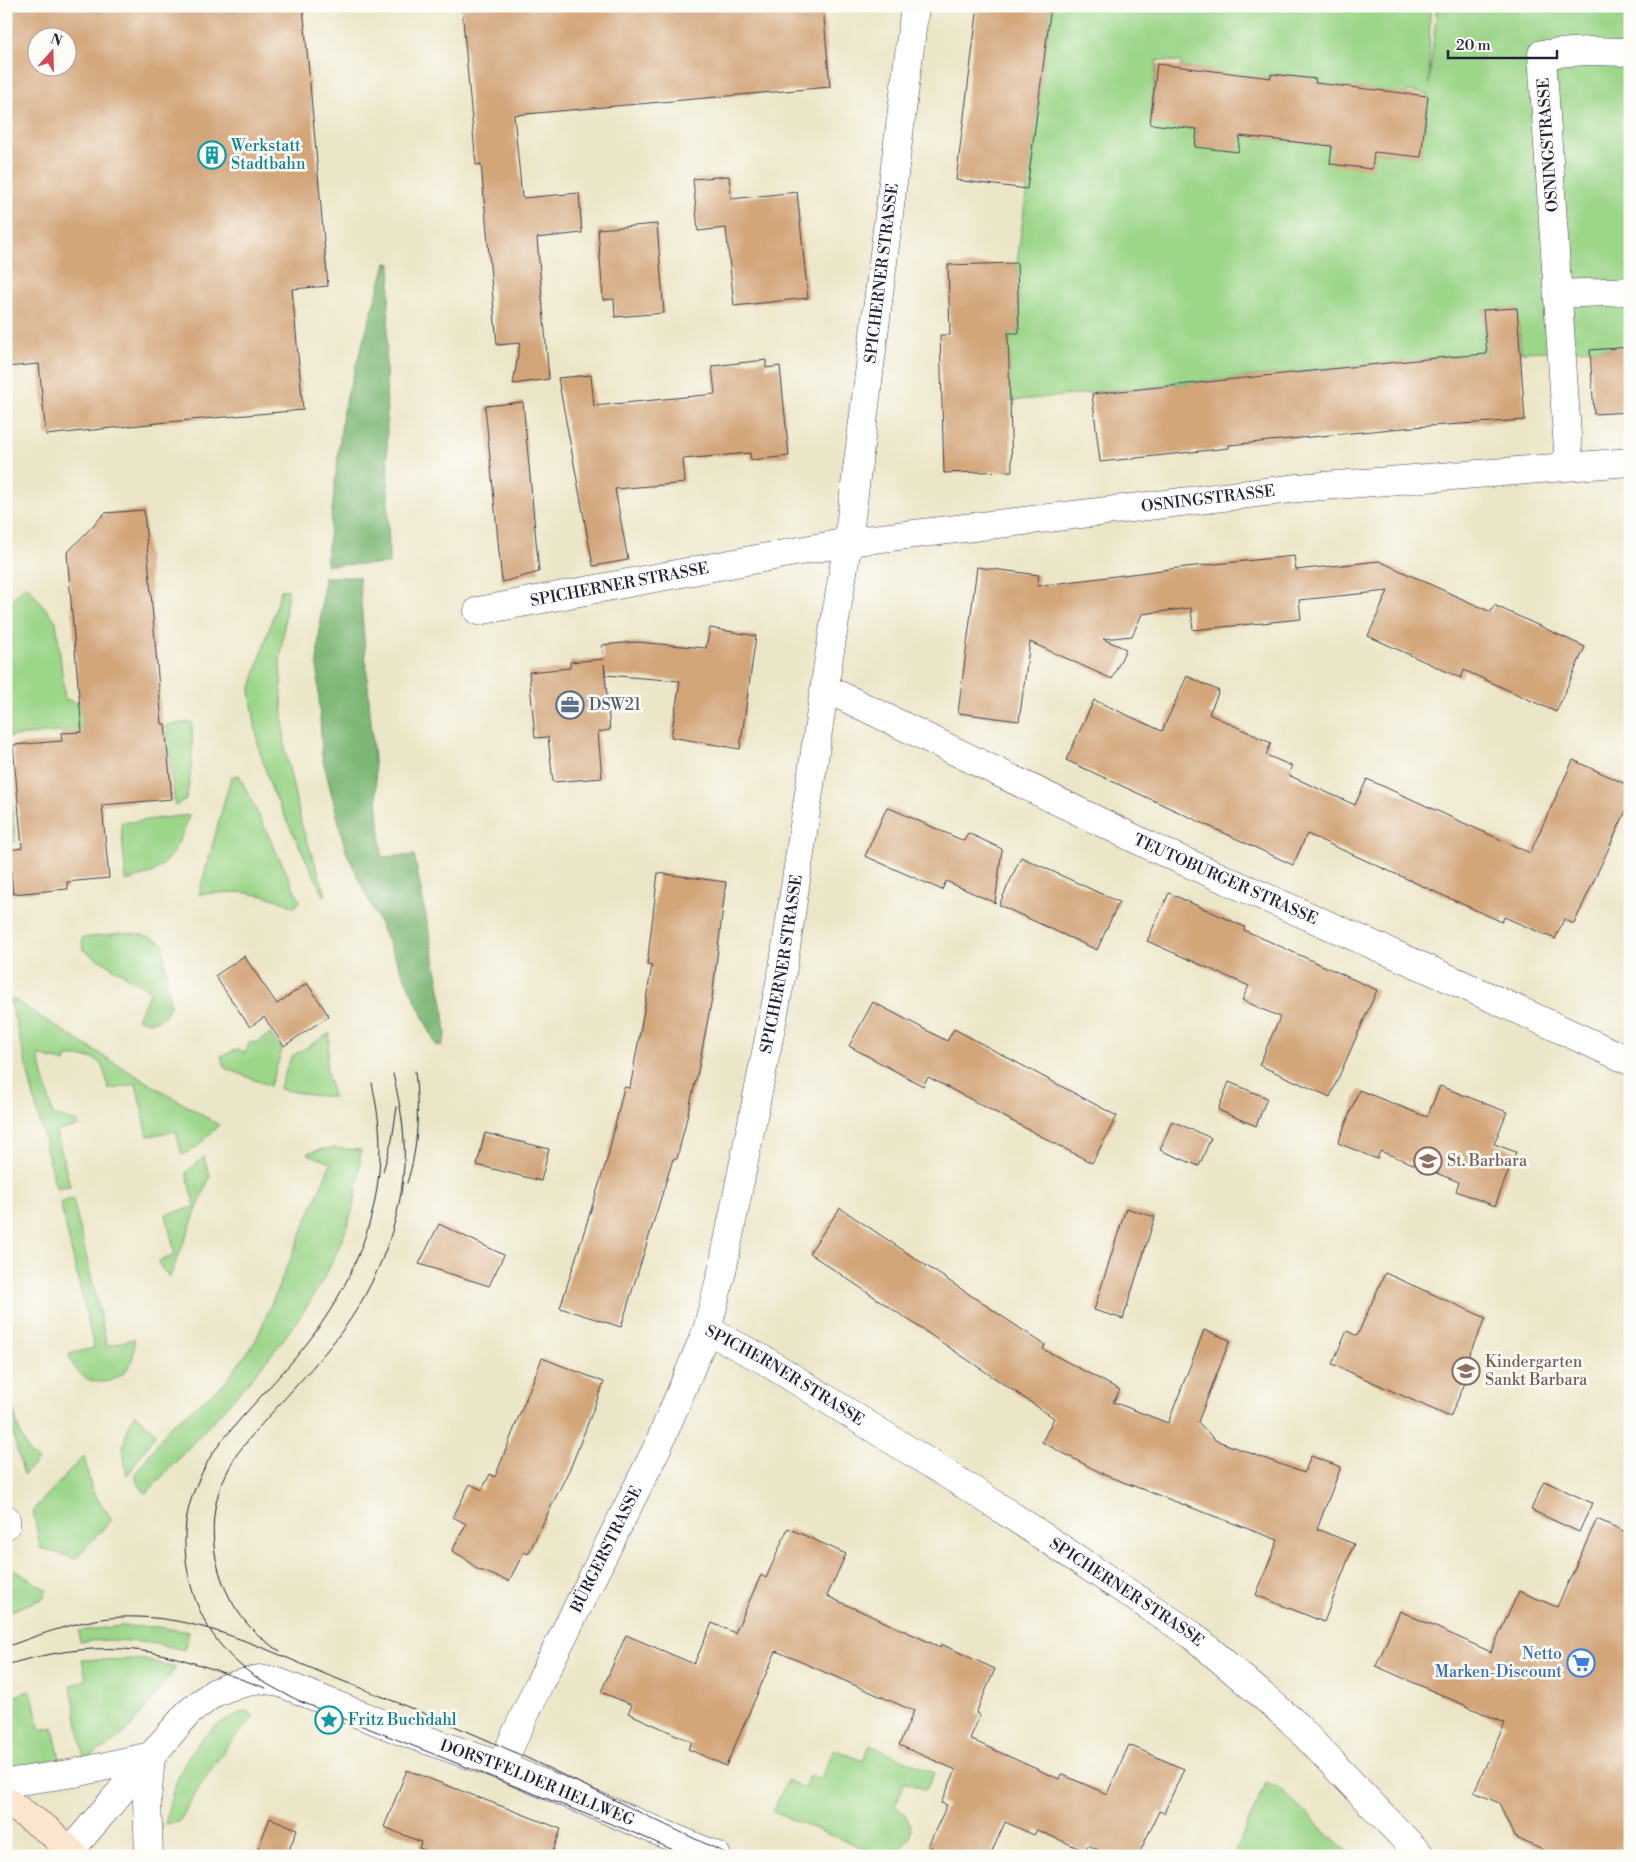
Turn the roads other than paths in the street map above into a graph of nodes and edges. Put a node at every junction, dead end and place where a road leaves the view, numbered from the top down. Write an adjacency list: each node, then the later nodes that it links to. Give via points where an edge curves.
1 (915, 6): 7 (street, SPICHERNER STRASSE)
2 (1630, 52): 4 (street, OSNINGSTRASSE, via 1542,54)
3 (1630, 291): 4 (street)
4 (1558, 294): 6 (street, OSNINGSTRASSE)
5 (1630, 462): 6 (street, OSNINGSTRASSE)
6 (1569, 466): 7 (street, OSNINGSTRASSE, via 1289,489)
7 (848, 542): 8 (street, SPICHERNER STRASSE); 9 (street, SPICHERNER STRASSE)
8 (478, 611)
9 (825, 688): 10 (street, TEUTOBURGER STRASSE, via 1154,848); 11 (street, SPICHERNER STRASSE, via 783,968 722,1271)
10 (1630, 1061)
11 (707, 1330): 15 (street, BÜRGERSTRASSE, via 658,1446); 21 (street, SPICHERNER STRASSE, via 764,1360 982,1496 1192,1635 1291,1720)
12 (6, 1519): 13 (street)
13 (6, 1525)
14 (152, 1756): 15 (street, DORSTFELDER HELLWEG, via 188,1713 214,1693 260,1679 278,1682); 16 (street, via 75,1774); 18 (street, DORSTFELDER HELLWEG); 19 (street, via 147,1802)
15 (501, 1766): 20 (street, DORSTFELDER HELLWEG)
16 (6, 1784)
17 (6, 1801): 18 (main road, DORSTFELDER HELLWEG, via 49,1831)
18 (73, 1853)
19 (149, 1856)
20 (717, 1856)
21 (1421, 1856)

